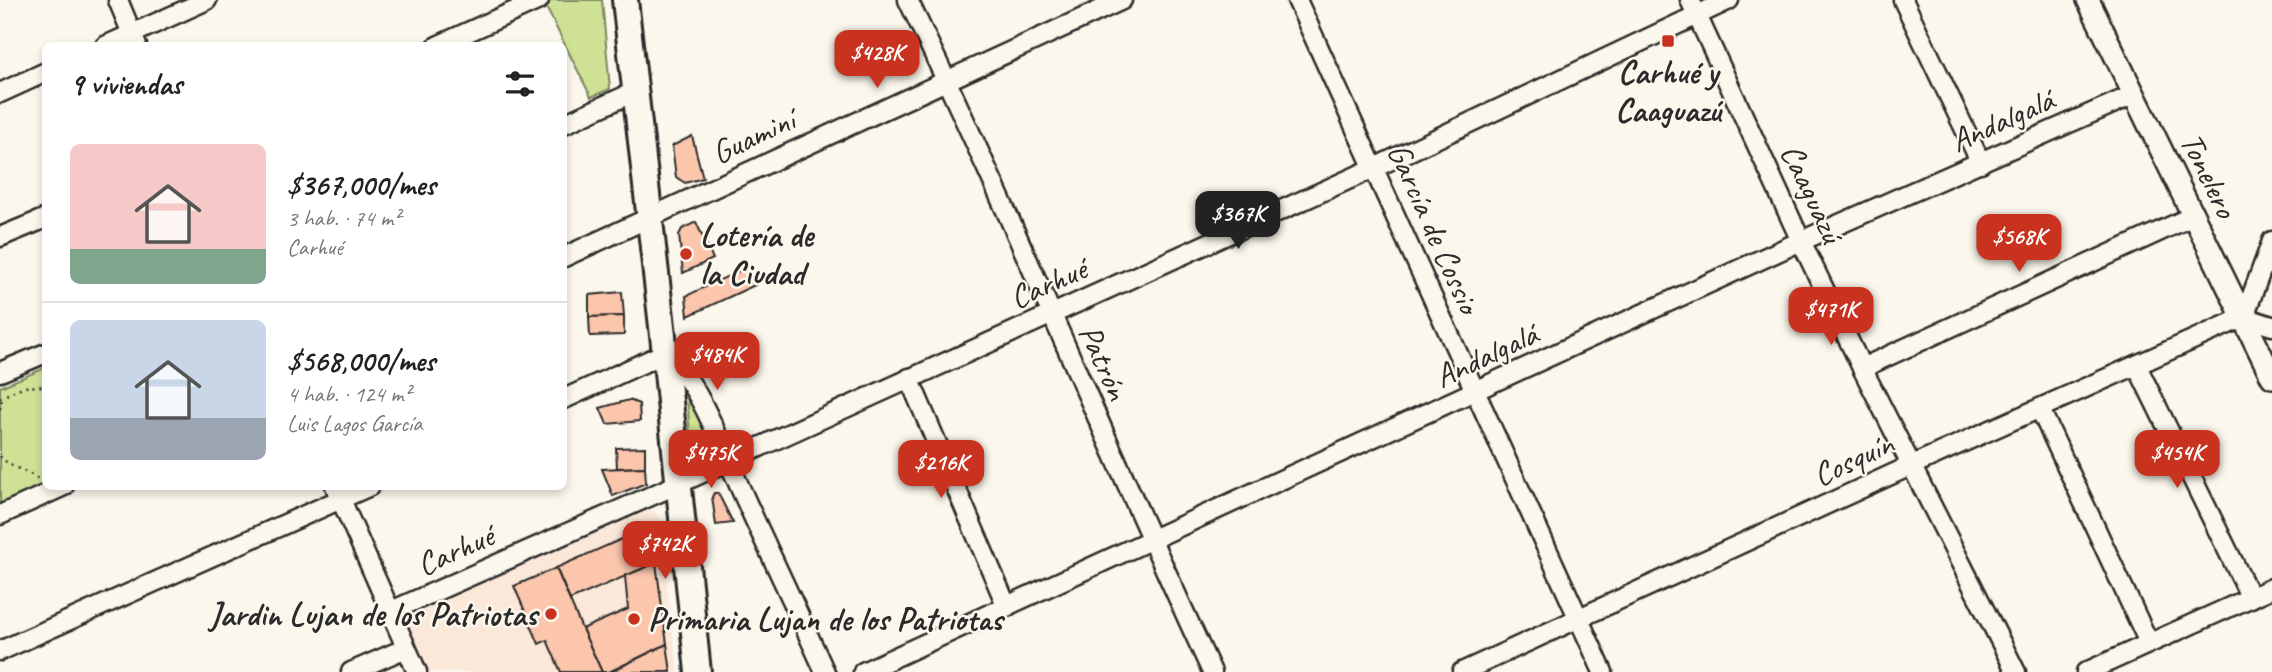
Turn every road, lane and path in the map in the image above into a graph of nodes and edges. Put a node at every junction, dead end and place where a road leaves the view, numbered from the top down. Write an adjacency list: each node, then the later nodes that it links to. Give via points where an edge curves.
1 (118, 0): 12 (street)
2 (206, 0): 12 (street)
3 (539, 0): 13 (street)
4 (625, 0): 16 (main road)
5 (908, 0): 15 (street, Patrón)
6 (1122, 0): 15 (street, Guaminí)
7 (1297, 0): 21 (street, García de Cossio)
8 (1728, 0): 11 (street, Carhué)
9 (1903, 0): 20 (street)
10 (2088, 0): 18 (street, Tonelero)
11 (1694, 7): 21 (street, Carhué); 26 (street, Caaguazú)
12 (135, 40)
13 (446, 42)
14 (42, 74): 17 (street)
15 (946, 79): 23 (street, Guaminí); 29 (street, Patrón)
16 (634, 92): 19 (street); 23 (main road)
17 (0, 93)
18 (2135, 94): 20 (street, Andalgalá); 22 (street, Tonelero)
19 (567, 123)
20 (1981, 163): 26 (street, Andalgalá)
21 (1374, 168): 29 (street, Carhué); 40 (street, García de Cossio)
22 (2193, 216): 30 (street, Tonelero); 35 (street)
23 (649, 217): 28 (street, Guaminí); 32 (main road)
24 (42, 220): 25 (street)
25 (0, 237)
26 (1801, 241): 35 (street, Caaguazú); 40 (street, Andalgalá)
27 (2272, 241): 30 (street)
28 (567, 256)
29 (1051, 314): 38 (street, Carhué); 53 (street, Patrón)
30 (2244, 317): 31 (street); 34 (street, Cosquín); 37 (street, Tonelero)
31 (2272, 326)
32 (665, 353): 42 (street); 46 (street, via 691,384); 49 (main road)
33 (42, 355): 36 (street)
34 (2137, 366): 44 (street, Cosquín); 55 (street)
35 (1862, 368): 47 (street, Caaguazú)
36 (0, 372)
37 (2272, 377)
38 (909, 378): 46 (street, Carhué); 56 (street)
39 (42, 386): 41 (path, via 22,387)
40 (1476, 392): 53 (street, Andalgalá); 58 (street, García de Cossio)
41 (1, 398): 43 (path)
42 (567, 398)
43 (0, 409)
44 (2040, 409): 47 (street, Cosquín); 59 (street)
45 (0, 456): 48 (path)
46 (728, 460): 49 (street, Carhué); 65 (street)
47 (1910, 466): 58 (street, Cosquín); 70 (street, Caaguazú)
48 (38, 479)
49 (678, 484): 57 (street, Carhué); 64 (main road)
50 (55, 490): 52 (street)
51 (338, 493): 57 (street); 61 (street)
52 (0, 515)
53 (1150, 540): 56 (street, Andalgalá); 67 (street, Patrón)
54 (2272, 588): 55 (street)
55 (2251, 597): 59 (street)
56 (1007, 607): 66 (street, Andalgalá)
57 (389, 612): 60 (street)
58 (1579, 618): 68 (street, Cosquín); 69 (street, García de Cossio)
59 (2148, 643): 71 (street)
60 (406, 648): 62 (street); 63 (street)
61 (0, 651)
62 (351, 672)
63 (416, 672)
64 (698, 672)
65 (825, 672)
66 (863, 672)
67 (1212, 672)
68 (1462, 672)
69 (1603, 672)
70 (2016, 672)
71 (2087, 672)

